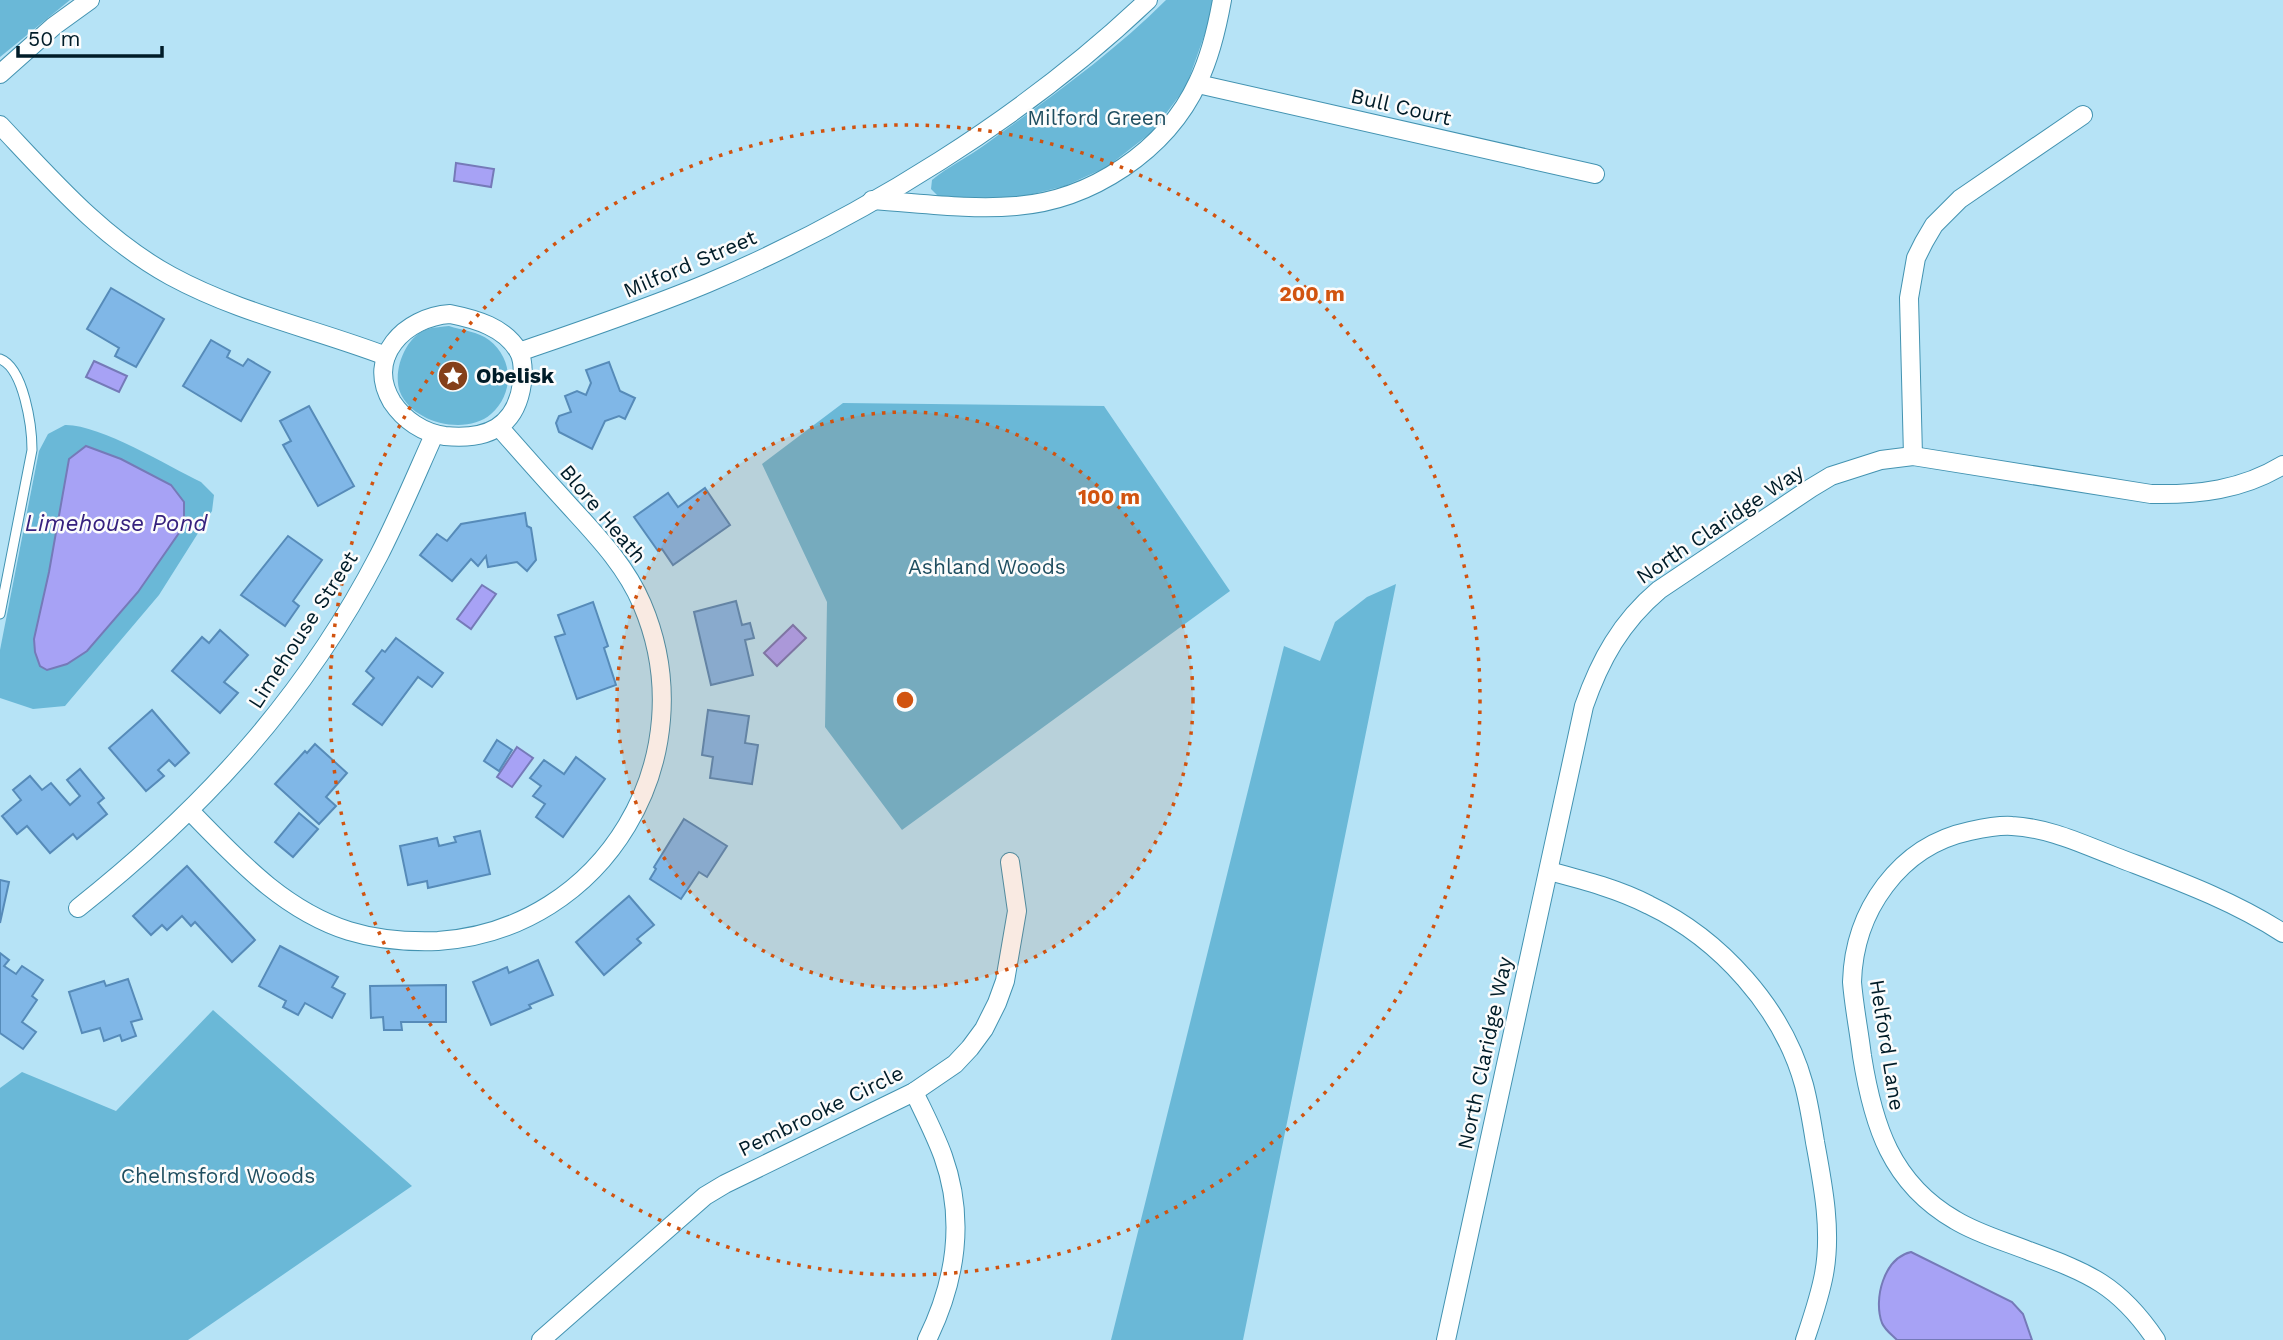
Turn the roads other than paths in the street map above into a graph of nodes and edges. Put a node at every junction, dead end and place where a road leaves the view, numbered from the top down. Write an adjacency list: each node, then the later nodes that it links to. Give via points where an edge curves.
1 (90, 0): 4 (street)
2 (1148, 0): 9 (street, Milford Street, via 1002,119)
3 (1222, 0): 5 (street)
4 (0, 74)
5 (1198, 84): 8 (street, Bull Court); 9 (street, via 1170,126 1141,154 1113,174 1066,196 994,207)
6 (2083, 115): 15 (street, via 1960,199 1924,242 1911,275 1909,298)
7 (0, 125): 11 (street, via 102,228 170,275 231,303)
8 (1595, 174)
9 (872, 200): 10 (street, Milford Street, via 711,282)
10 (519, 352): 11 (street, via 489,325 450,314 413,323); 13 (street, via 520,394 510,417)
11 (386, 356): 14 (street, via 386,385 393,404 411,422)
12 (0, 359): 17 (lane, via 10,364 19,380 32,434)
13 (499, 427): 14 (street, via 464,438); 18 (street, Blore Heath, via 623,569 642,605 655,645 663,706 656,757 644,795 612,849 552,903 507,926 451,940 407,941 351,932 292,905)
14 (434, 435): 18 (street, Limehouse Street, via 379,556 332,635 262,733)
15 (1913, 456): 16 (street, North Claridge Way, via 2162,494 2211,492); 20 (street, North Claridge Way, via 1850,469 1811,488 1642,605 1612,642 1592,682)
16 (2283, 465)
17 (0, 614)
18 (190, 811): 21 (street, Limehouse Street)
19 (1010, 862): 23 (street, Pembrooke Circle, via 1017,911 997,1003 984,1029 955,1064)
20 (1549, 870): 26 (street, North Claridge Way); 27 (street, via 1632,897 1695,932 1747,983 1786,1040 1808,1104 1826,1216 1824,1273)
21 (78, 908)
22 (2283, 933): 28 (street, Helford Lane, via 2213,894 2057,834 2009,825 1946,838 1910,859 1876,898 1859,932 1852,982 1868,1091 1884,1144 1902,1172 1926,1200 1954,1220 2102,1282 2125,1300)
23 (914, 1092): 24 (street, Pembrooke Circle, via 705,1196); 25 (street, via 945,1163 957,1218 951,1280)
24 (541, 1340)
25 (927, 1340)
26 (1446, 1340)
27 (1805, 1340)
28 (2156, 1340)

